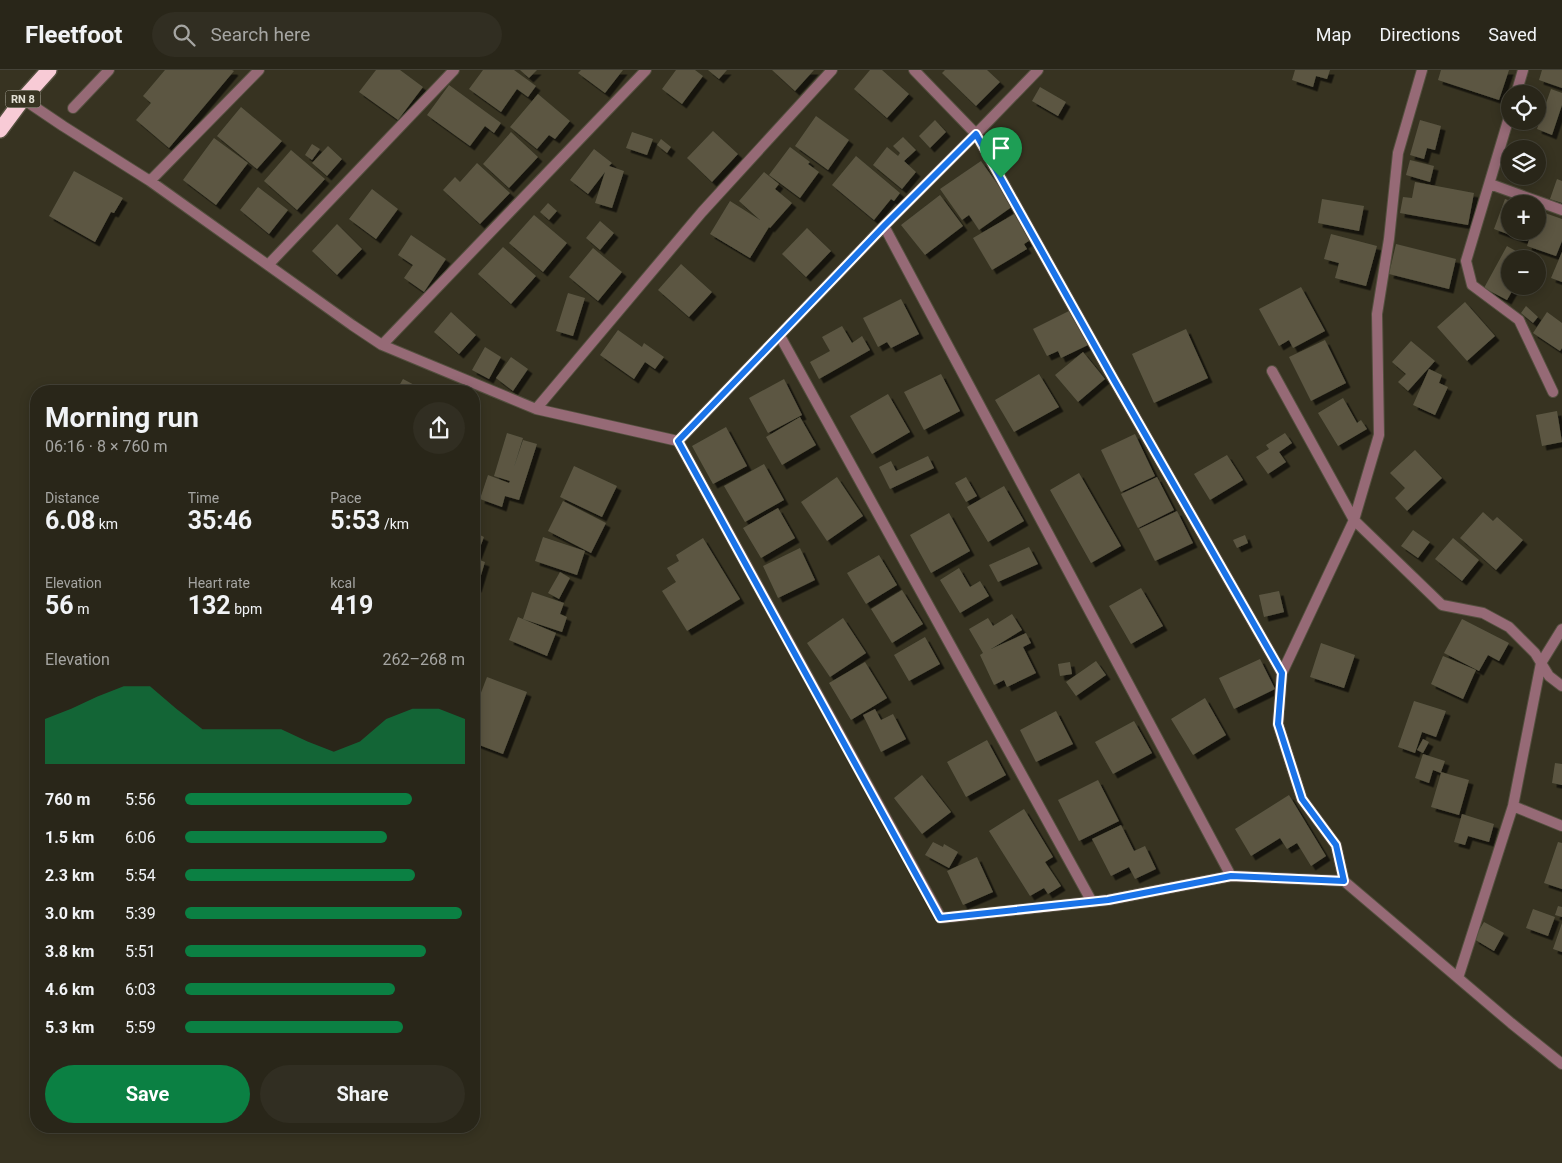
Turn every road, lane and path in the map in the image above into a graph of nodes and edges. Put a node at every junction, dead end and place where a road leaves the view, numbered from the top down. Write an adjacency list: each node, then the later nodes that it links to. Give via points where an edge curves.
1 (49, 70): 12 (highway, RN 8)
2 (110, 70): 13 (street)
3 (259, 70): 17 (street)
4 (454, 70): 21 (street)
5 (646, 70): 23 (street)
6 (832, 70): 28 (street, via 702,212)
7 (914, 70): 16 (street)
8 (1038, 70): 16 (street)
9 (1422, 70): 30 (street, via 1398,153 1377,314 1379,435)
10 (1523, 70): 11 (street)
11 (1519, 85)
12 (23, 99): 14 (highway, RN 8); 17 (street)
13 (73, 108)
14 (0, 130)
15 (1505, 130): 18 (street)
16 (976, 134): 20 (street); 33 (street)
17 (150, 181): 21 (street)
18 (1490, 184): 19 (street); 27 (street, via 1466,261 1472,285 1519,320)
19 (1562, 210)
20 (884, 226): 22 (street); 37 (street)
21 (268, 265): 23 (street)
22 (780, 336): 29 (street); 39 (street)
23 (382, 345): 25 (street)
24 (1272, 370): 30 (street)
25 (478, 385)
26 (480, 386): 28 (street)
27 (1553, 392)
28 (536, 409): 29 (street)
29 (678, 441): 39 (street, via 940,918)
30 (1354, 520): 32 (street, via 1442,604 1483,614 1508,627); 33 (street)
31 (1562, 629): 32 (street)
32 (1541, 663): 34 (street, via 1549,676); 35 (street)
33 (1282, 673): 38 (street, via 1278,724 1302,799 1336,845)
34 (1562, 686)
35 (1513, 806): 36 (street); 40 (street)
36 (1562, 826)
37 (1231, 876): 38 (street); 39 (street)
38 (1344, 881): 40 (street)
39 (1092, 902)
40 (1458, 978): 41 (street)
41 (1562, 1064)

